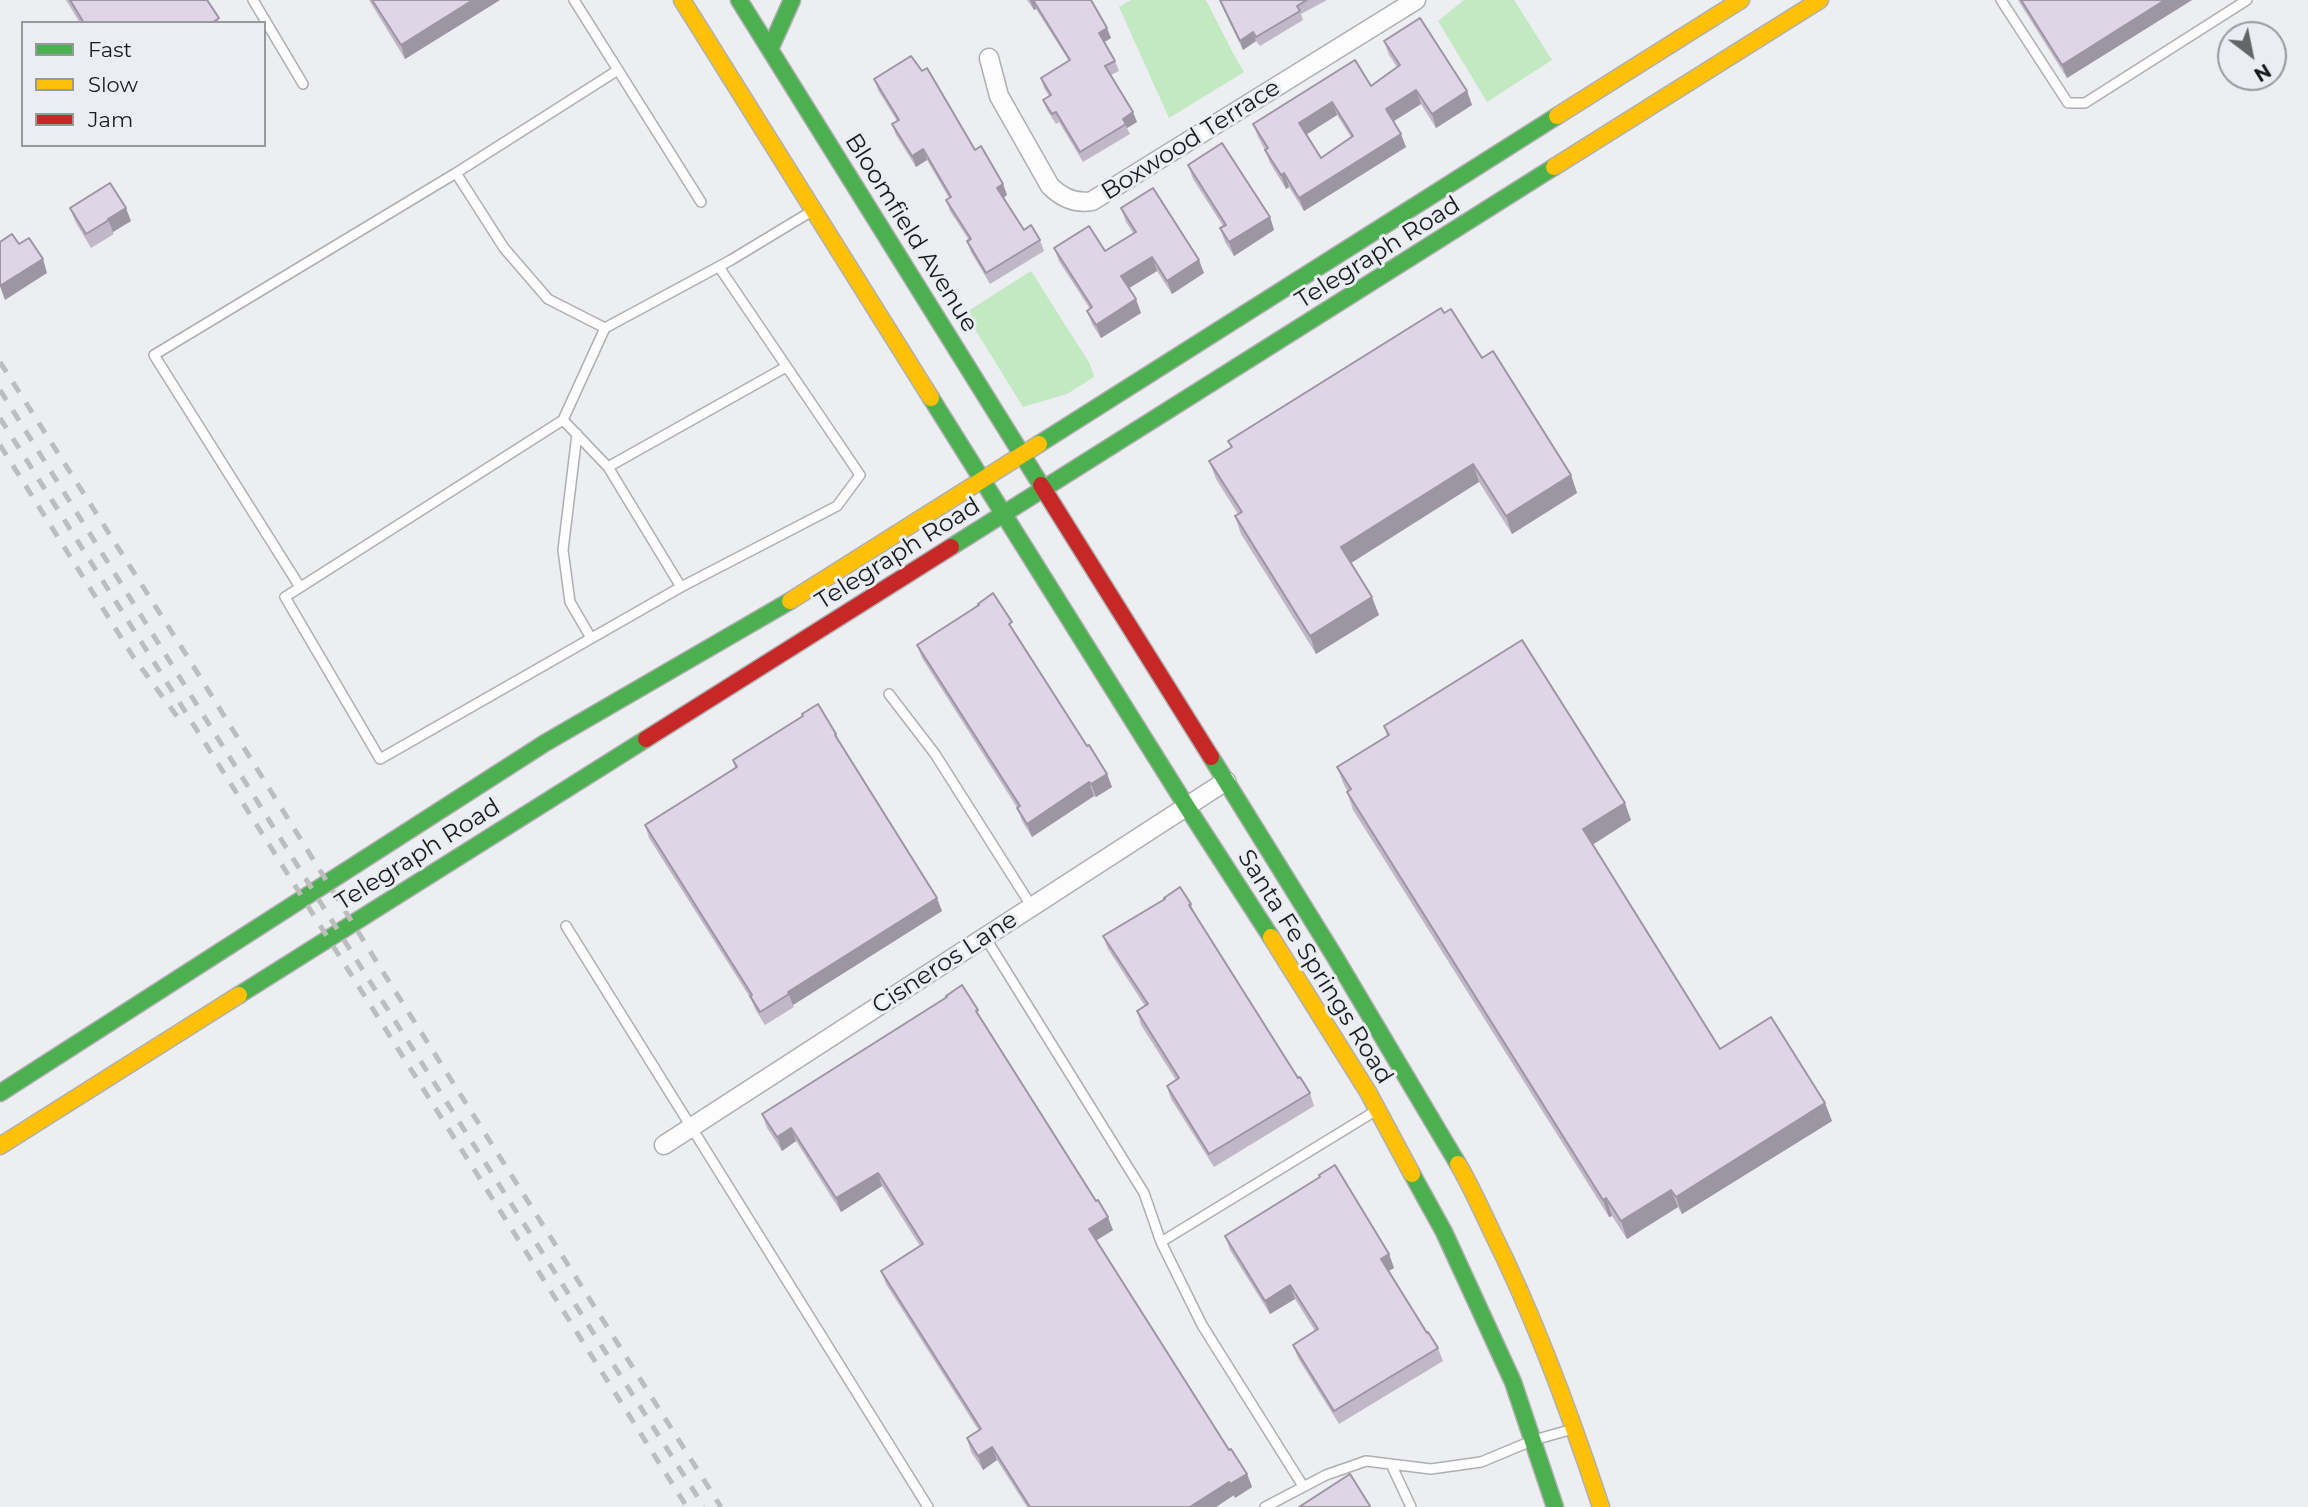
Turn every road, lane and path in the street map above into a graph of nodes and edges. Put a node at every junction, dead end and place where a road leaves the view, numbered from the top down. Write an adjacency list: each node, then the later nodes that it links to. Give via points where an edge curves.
1 (253, 0): 11 (lane)
2 (574, 0): 15 (lane)
3 (682, 0): 19 (main road)
4 (739, 0): 13 (main road, Bloomfield Avenue)
5 (792, 0): 13 (main road)
6 (1416, 0): 14 (street, Boxwood Terrace, via 1092,201 1080,204 1050,186 999,96)
7 (1741, 0): 25 (main road, Telegraph Road)
8 (1820, 0): 28 (main road, Telegraph Road)
9 (2001, 0): 10 (lane, via 2068,103 2085,103)
10 (2248, 0)
11 (266, 21)
12 (266, 22): 16 (lane)
13 (770, 49): 25 (main road, Bloomfield Avenue)
14 (989, 58)
15 (618, 70): 17 (lane); 18 (lane)
16 (303, 84)
17 (456, 173): 21 (lane, via 504,248 548,299); 30 (lane, via 154,355)
18 (701, 202)
19 (814, 210): 20 (lane); 27 (main road)
20 (719, 267): 21 (lane); 22 (lane)
21 (605, 328): 23 (lane)
22 (786, 367): 26 (lane); 31 (lane, via 860,475 837,506)
23 (563, 419): 24 (lane); 30 (lane)
24 (577, 435): 26 (lane); 32 (lane, via 563,550 570,602)
25 (1023, 454): 27 (main road, Telegraph Road); 28 (main road, Bloomfield Avenue)
26 (608, 467): 31 (lane)
27 (983, 479): 29 (main road, Santa Fe Springs Road); 39 (main road, Telegraph Road, via 790,601 545,743)
28 (1045, 489): 29 (main road, Telegraph Road); 34 (main road, Santa Fe Springs Road)
29 (1005, 515): 35 (main road, Santa Fe Springs Road); 43 (main road, Telegraph Road)
30 (300, 587): 32 (lane, via 285,597 380,759)
31 (681, 587): 32 (lane)
32 (592, 638)
33 (889, 694): 36 (lane, via 935,754)
34 (1226, 781): 35 (street, Cisneros Lane); 45 (main road, Santa Fe Springs Road, via 1465,1176 1508,1264)
35 (1187, 807): 36 (street, Cisneros Lane); 40 (main road, Santa Fe Springs Road)
36 (1032, 906): 38 (street, Cisneros Lane)
37 (566, 926): 41 (lane)
38 (985, 937): 41 (street, Cisneros Lane); 44 (lane, via 1144,1193)
39 (0, 1093)
40 (1378, 1110): 44 (lane); 46 (main road, Santa Fe Springs Road, via 1444,1232 1513,1382)
41 (692, 1127): 42 (street, Cisneros Lane); 49 (lane)
42 (664, 1145)
43 (0, 1146)
44 (1161, 1242): 48 (lane, via 1202,1325)
45 (1575, 1429): 46 (lane); 53 (main road, Santa Fe Springs Road)
46 (1534, 1440): 47 (lane, via 1481,1462 1431,1468); 52 (main road, Santa Fe Springs Road)
47 (1391, 1464): 48 (lane, via 1366,1461); 51 (lane)
48 (1303, 1486): 50 (lane)
49 (928, 1507)
50 (1265, 1507)
51 (1411, 1507)
52 (1555, 1507)
53 (1601, 1507)

